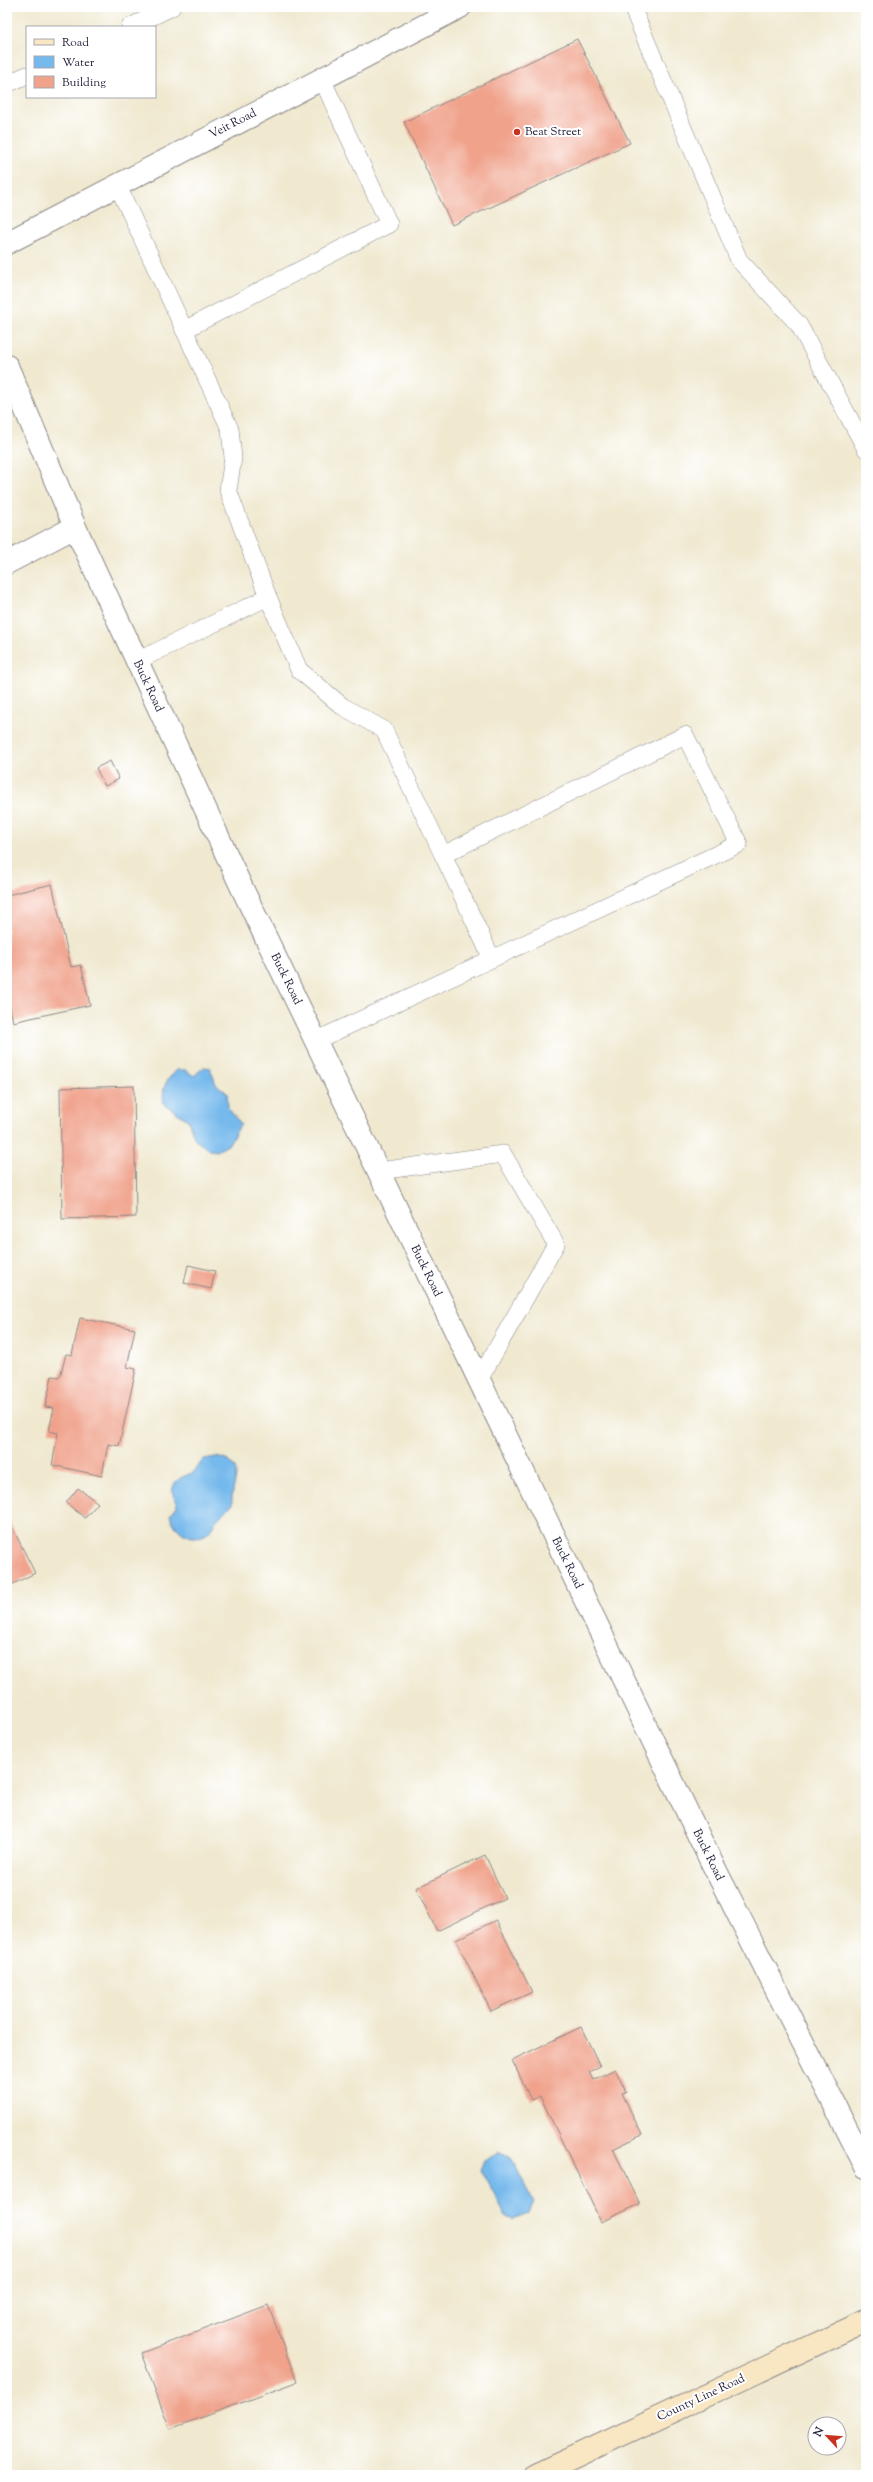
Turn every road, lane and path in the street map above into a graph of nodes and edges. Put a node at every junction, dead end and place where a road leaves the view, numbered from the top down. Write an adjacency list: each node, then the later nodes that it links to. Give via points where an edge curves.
1 (172, 7): 4 (lane)
2 (460, 7): 6 (street, Veit Road)
3 (632, 7): 12 (lane, via 739,260 799,325)
4 (132, 26)
5 (26, 75): 7 (lane)
6 (322, 79): 8 (street, Veit Road); 10 (lane, via 389,224)
7 (7, 84)
8 (117, 184): 9 (street, Veit Road); 10 (lane)
9 (7, 243)
10 (184, 330): 15 (lane, via 230,429 233,458 228,490)
11 (7, 366): 13 (street, Buck Road)
12 (866, 448)
13 (75, 528): 14 (street); 16 (street, Buck Road)
14 (7, 563)
15 (268, 597): 16 (lane); 17 (lane, via 299,670 342,706 384,730)
16 (137, 661): 19 (street, Buck Road)
17 (444, 855): 18 (lane); 18 (lane, via 685,735 739,844)
18 (492, 959): 19 (lane)
19 (315, 1041): 20 (street, Buck Road)
20 (379, 1171): 21 (street, Buck Road); 21 (lane, via 503,1154 556,1244)
21 (479, 1380): 22 (street, Buck Road, via 708,1855)
22 (866, 2167)
23 (866, 2321): 24 (main road, County Line Road)
24 (535, 2475)

